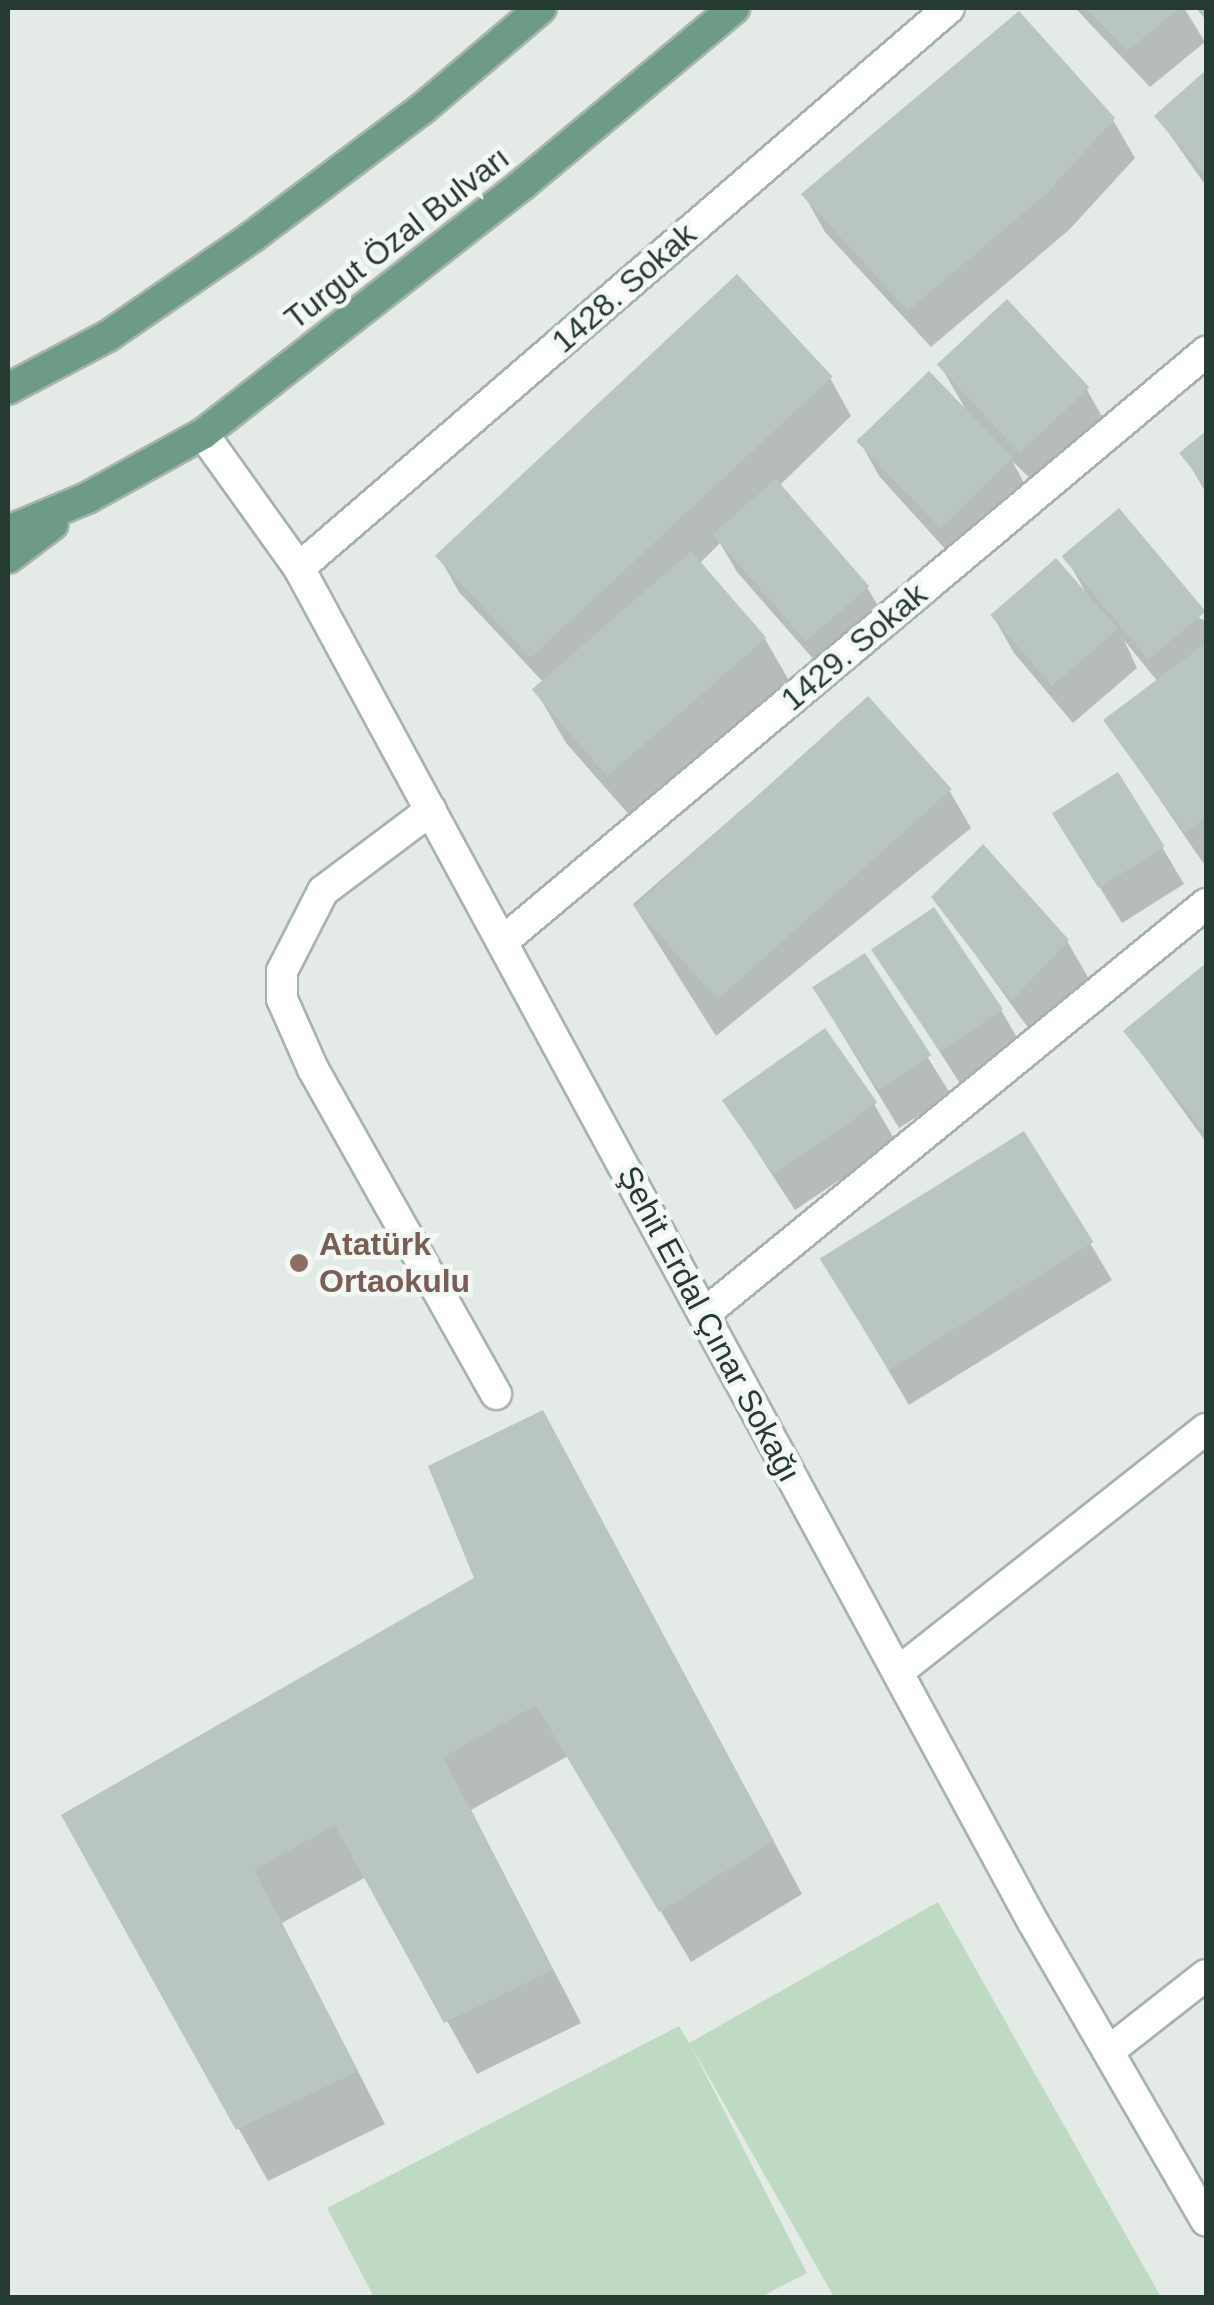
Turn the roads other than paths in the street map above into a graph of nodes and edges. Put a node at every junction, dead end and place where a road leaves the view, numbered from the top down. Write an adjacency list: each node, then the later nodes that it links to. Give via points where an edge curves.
1 (541, 8): 4 (main road, via 422,109)
2 (734, 8): 8 (main road, Turgut Özal Bulvarı, via 523,184)
3 (949, 8): 12 (street, 1428. Sokak)
4 (108, 336): 6 (main road); 7 (main road)
5 (1206, 352): 15 (street, 1429. Sokak)
6 (8, 378)
7 (8, 389)
8 (203, 434): 9 (main road, Turgut Özal Bulvarı); 12 (street, Şehit Erdal Çınar Sokağı)
9 (87, 498): 10 (main road); 11 (main road)
10 (8, 531)
11 (8, 558)
12 (299, 568): 13 (street, Şehit Erdal Çınar Sokağı)
13 (430, 810): 15 (street, Şehit Erdal Çınar Sokağı); 17 (street, via 323,891 282,971 282,999 313,1069)
14 (1206, 904): 16 (street)
15 (502, 942): 16 (street, Şehit Erdal Çınar Sokağı)
16 (704, 1314): 19 (street, Şehit Erdal Çınar Sokağı)
17 (496, 1394)
18 (1206, 1429): 19 (street)
19 (898, 1672): 21 (street, Şehit Erdal Çınar Sokağı)
20 (1206, 1974): 21 (street)
21 (1109, 2051): 22 (street, Şehit Erdal Çınar Sokağı)
22 (1206, 2220)

